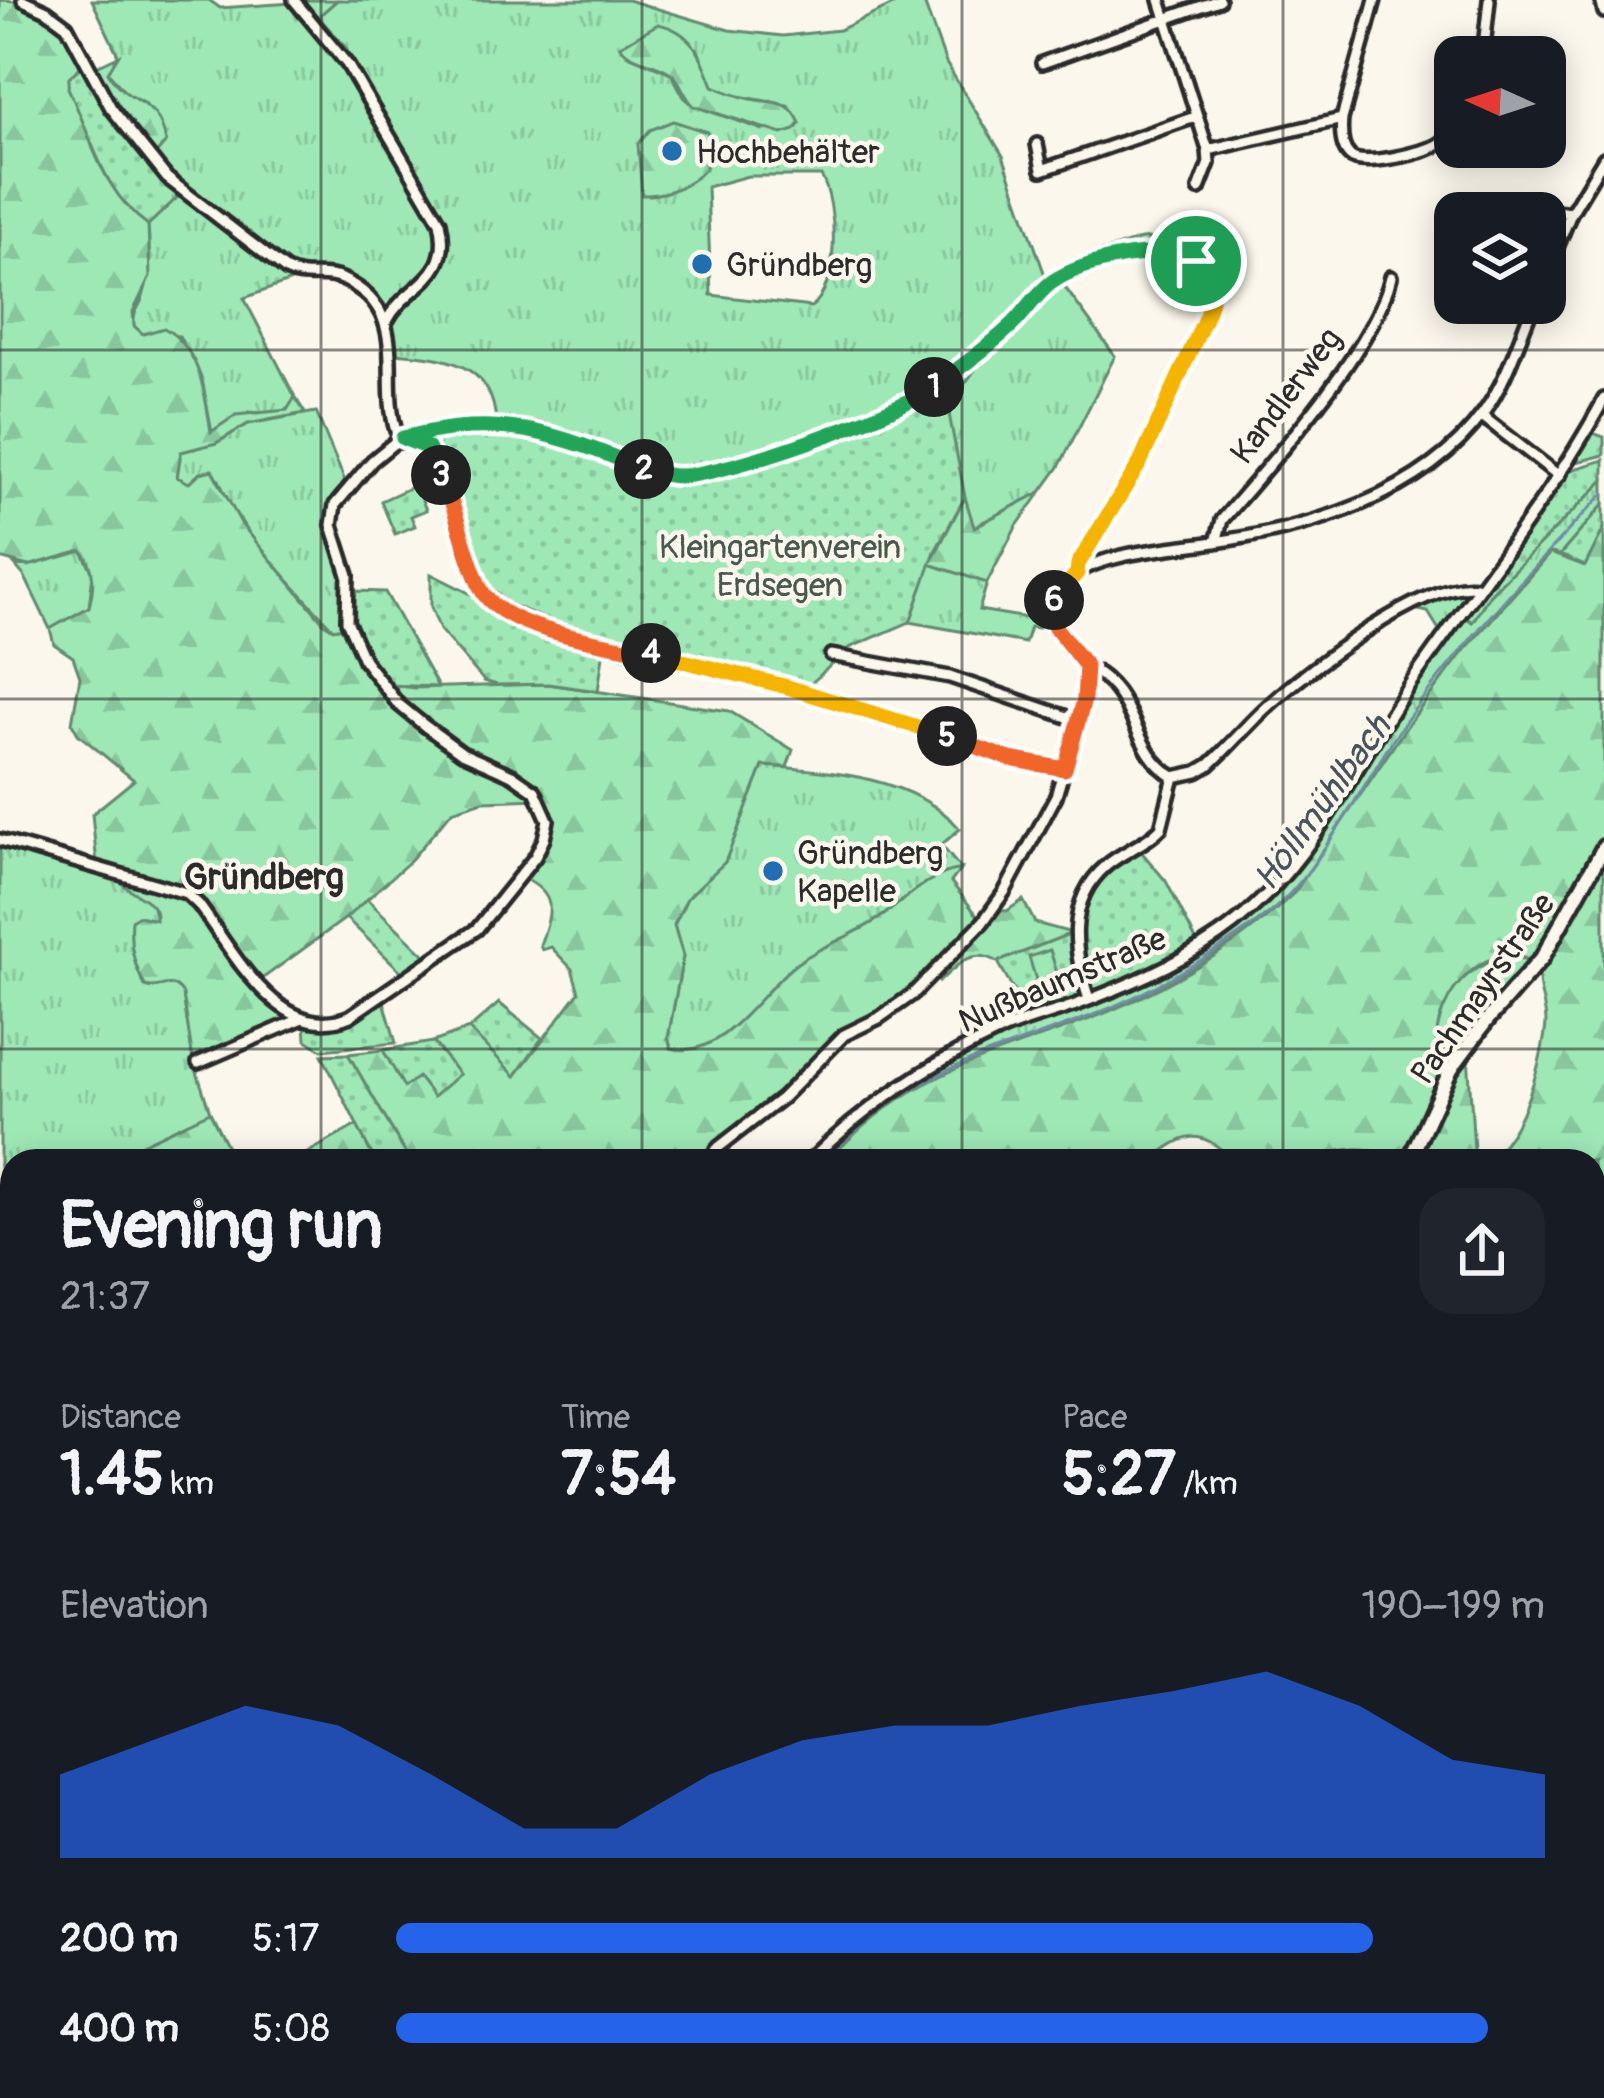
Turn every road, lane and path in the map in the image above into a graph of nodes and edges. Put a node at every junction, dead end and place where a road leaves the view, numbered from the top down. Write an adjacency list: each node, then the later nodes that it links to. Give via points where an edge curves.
1 (23, 0): 25 (street, via 67,26 111,108 176,185 286,270 344,280)
2 (294, 0): 25 (street, via 341,55 440,222 437,264)
3 (1160, 0): 9 (street)
4 (1219, 0): 9 (street)
5 (1376, 0): 13 (street)
6 (1489, 0): 10 (street)
7 (1601, 0): 8 (street)
8 (1604, 12)
9 (1167, 19): 11 (street); 12 (street)
10 (1485, 36)
11 (1042, 63)
12 (1198, 116): 14 (street, via 1042,170); 16 (street)
13 (1342, 119): 15 (street, via 1347,152 1358,160); 16 (street)
14 (1037, 144)
15 (1434, 146)
16 (1208, 150): 18 (street)
17 (1604, 158): 20 (street)
18 (1199, 189)
19 (1566, 212): 20 (street)
20 (1571, 213): 21 (street)
21 (1566, 225)
22 (1065, 258): 23 (street)
23 (1070, 273): 29 (street, via 925,393 685,476 655,473 539,430); 34 (street, via 1127,256 1184,256 1207,270 1213,292 1140,463)
24 (1391, 277): 33 (street, Kandlerweg, via 1369,328 1222,520)
25 (387, 320): 30 (street, via 393,421)
26 (1525, 324): 28 (street)
27 (1604, 399): 32 (street, Nußbaumstraße)
28 (1482, 416): 32 (street); 33 (street, via 1379,496)
29 (432, 432): 30 (street); 31 (street)
30 (403, 438): 31 (street); 44 (street, via 372,461 332,513 347,571 350,636 411,715 535,791 547,828 520,878 467,938 350,1016)
31 (430, 451): 39 (street, via 482,590 502,609 573,639 724,670)
32 (1558, 476): 35 (street, Nußbaumstraße)
33 (1216, 542): 34 (street)
34 (1077, 573): 37 (street, via 1057,593 1052,619)
35 (1477, 587): 40 (street, via 1436,595 1387,619 1290,687 1209,765); 43 (street, Nußbaumstraße, via 1279,884 1201,946)
36 (831, 655): 38 (street, via 950,677)
37 (1086, 666): 38 (street); 40 (street, via 1116,686 1153,759)
38 (1078, 721): 39 (street)
39 (1065, 769): 46 (street, via 1005,891 960,949 892,1010 844,1035)
40 (1174, 777): 43 (street, via 1161,829 1106,866 1084,894 1075,927)
41 (0, 840): 44 (street, via 186,893 267,994)
42 (1604, 847): 48 (street, Pachmayrstraße, via 1542,958 1451,1069)
43 (1089, 1000): 47 (street, Nußbaumstraße, via 996,1033 923,1072)
44 (303, 1018): 45 (street)
45 (198, 1064)
46 (717, 1149)
47 (823, 1149)
48 (1414, 1149)

